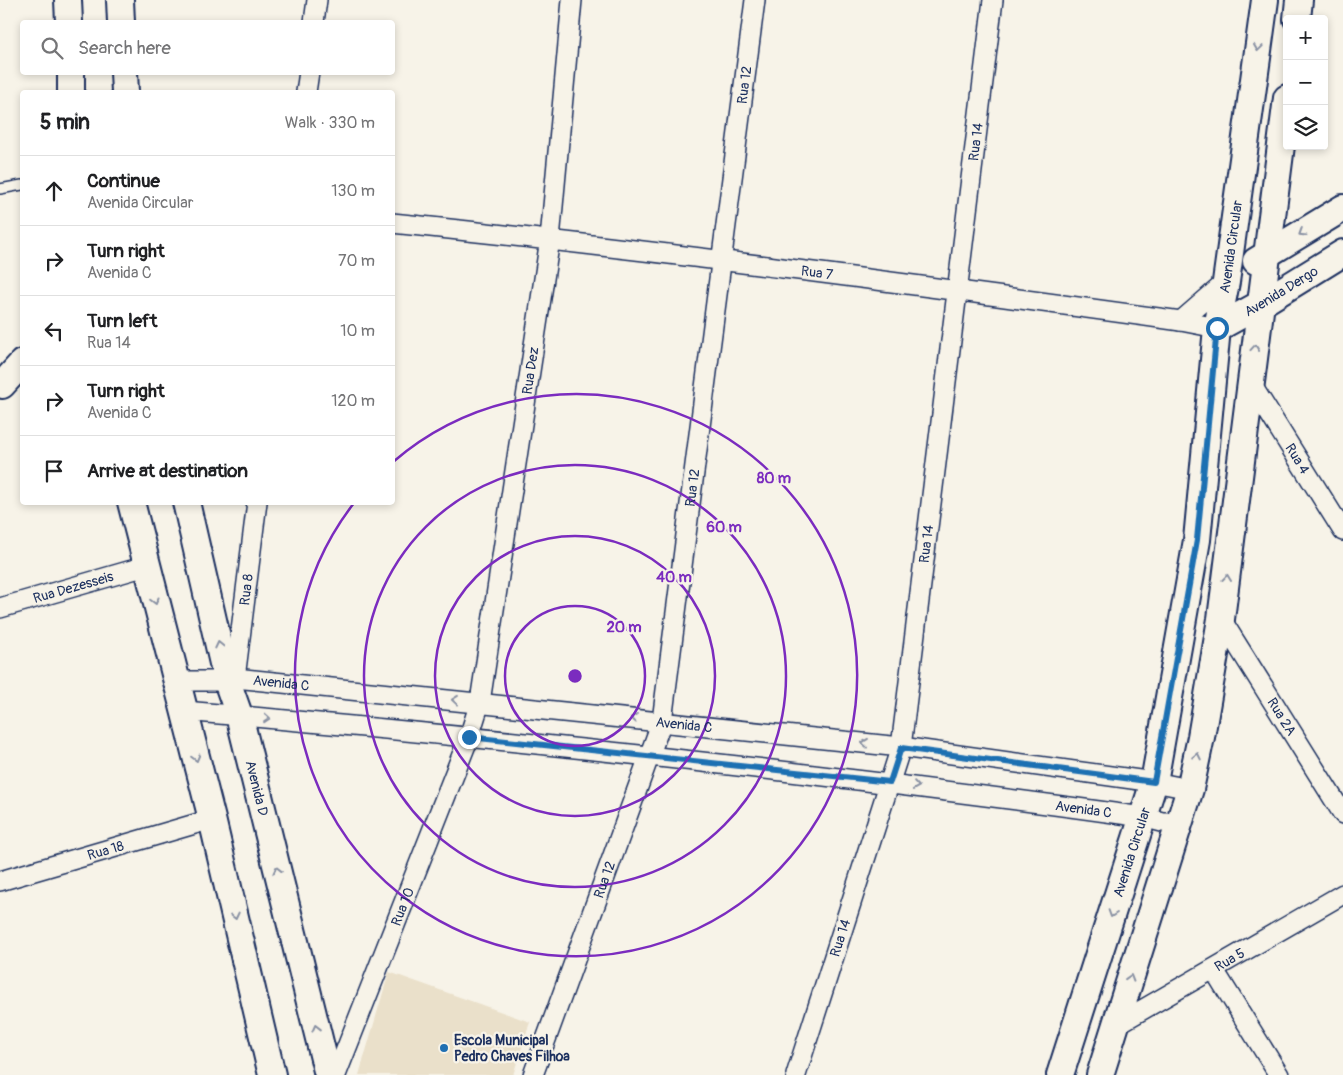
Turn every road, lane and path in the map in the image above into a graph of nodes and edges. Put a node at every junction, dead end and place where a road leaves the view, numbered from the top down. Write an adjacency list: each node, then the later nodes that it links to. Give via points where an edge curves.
1 (68, 0): 10 (main road)
2 (120, 0): 11 (main road)
3 (317, 0): 12 (street)
4 (572, 0): 24 (street, Rua Dez)
5 (755, 0): 27 (street, Rua 12)
6 (993, 0): 29 (street, Rua 14)
7 (1265, 0): 28 (main road, Avenida Circular, one-way to 28)
8 (1299, 0): 9 (main road)
9 (1297, 15)
10 (69, 20)
11 (122, 20)
12 (314, 20)
13 (71, 75): 16 (main road)
14 (124, 75): 17 (main road)
15 (309, 75): 18 (street)
16 (71, 90)
17 (125, 90)
18 (306, 90)
19 (1286, 105): 26 (main road)
20 (20, 185): 21 (lane)
21 (0, 189)
22 (1343, 208): 26 (main road, one-way to 26)
23 (395, 222): 24 (street, Rua 7)
24 (550, 239): 27 (street, Rua 7); 45 (street, Rua Dez)
25 (1343, 253): 30 (main road, Avenida Dergo)
26 (1267, 255): 28 (main road); 30 (main road)
27 (721, 261): 29 (street, Rua 7); 48 (street, Rua 12)
28 (1226, 282): 31 (street); 32 (main road, Avenida Circular)
29 (958, 291): 31 (street, Rua 7); 50 (street, Rua 14)
30 (1259, 305): 32 (main road, Avenida Dergo); 35 (main road, one-way to 30)
31 (1182, 321): 32 (street, Rua 7)
32 (1217, 328): 53 (main road, Avenida Circular, via 1197,540)
33 (20, 366): 34 (main road)
34 (8, 383)
35 (1252, 384): 39 (street, Rua 4); 42 (main road, one-way to 35)
36 (132, 505): 40 (main road)
37 (187, 505): 43 (main road, Avenida D, one-way to 37)
38 (257, 505): 43 (street, Rua 8)
39 (1343, 531)
40 (146, 566): 41 (street, Rua Dezesseis); 44 (main road, one-way to 44)
41 (0, 608)
42 (1221, 619): 54 (main road, one-way to 42); 55 (street, Rua 2A)
43 (231, 679): 44 (street, Avenida C); 45 (street, Avenida C, one-way to 43); 47 (main road, Avenida D)
44 (176, 681): 46 (main road)
45 (480, 702): 48 (street, Avenida C, one-way to 45); 49 (street, Rua Dez)
46 (184, 710): 47 (street, Avenida C); 57 (main road, one-way to 57)
47 (239, 715): 49 (street, Avenida C, one-way to 49); 63 (main road, Avenida D, one-way to 47)
48 (662, 721): 50 (street, Avenida C, one-way to 48); 51 (street, Rua 12)
49 (469, 737): 51 (street, Avenida C); 63 (street, Rua 10)
50 (901, 748): 52 (street, Rua 14); 53 (street, Avenida C)
51 (650, 757): 52 (street, Avenida C); 65 (street, Rua 12)
52 (890, 782): 56 (street, Avenida C, one-way to 56); 66 (street, Rua 14)
53 (1154, 782): 54 (street, Avenida C); 56 (main road, Avenida Circular)
54 (1190, 789): 58 (main road)
55 (1343, 814)
56 (1143, 817): 58 (street, Avenida C); 67 (main road, Avenida Circular, one-way to 67)
57 (212, 818): 59 (street, Rua 18); 64 (main road, one-way to 64)
58 (1179, 822): 62 (main road, one-way to 58)
59 (0, 881)
60 (1343, 894): 61 (street, Rua 5)
61 (1214, 970): 62 (street, Rua 5); 69 (street)
62 (1116, 1025): 68 (main road)
63 (325, 1074)
64 (272, 1075)
65 (533, 1075)
66 (796, 1075)
67 (1060, 1075)
68 (1100, 1075)
69 (1279, 1075)

